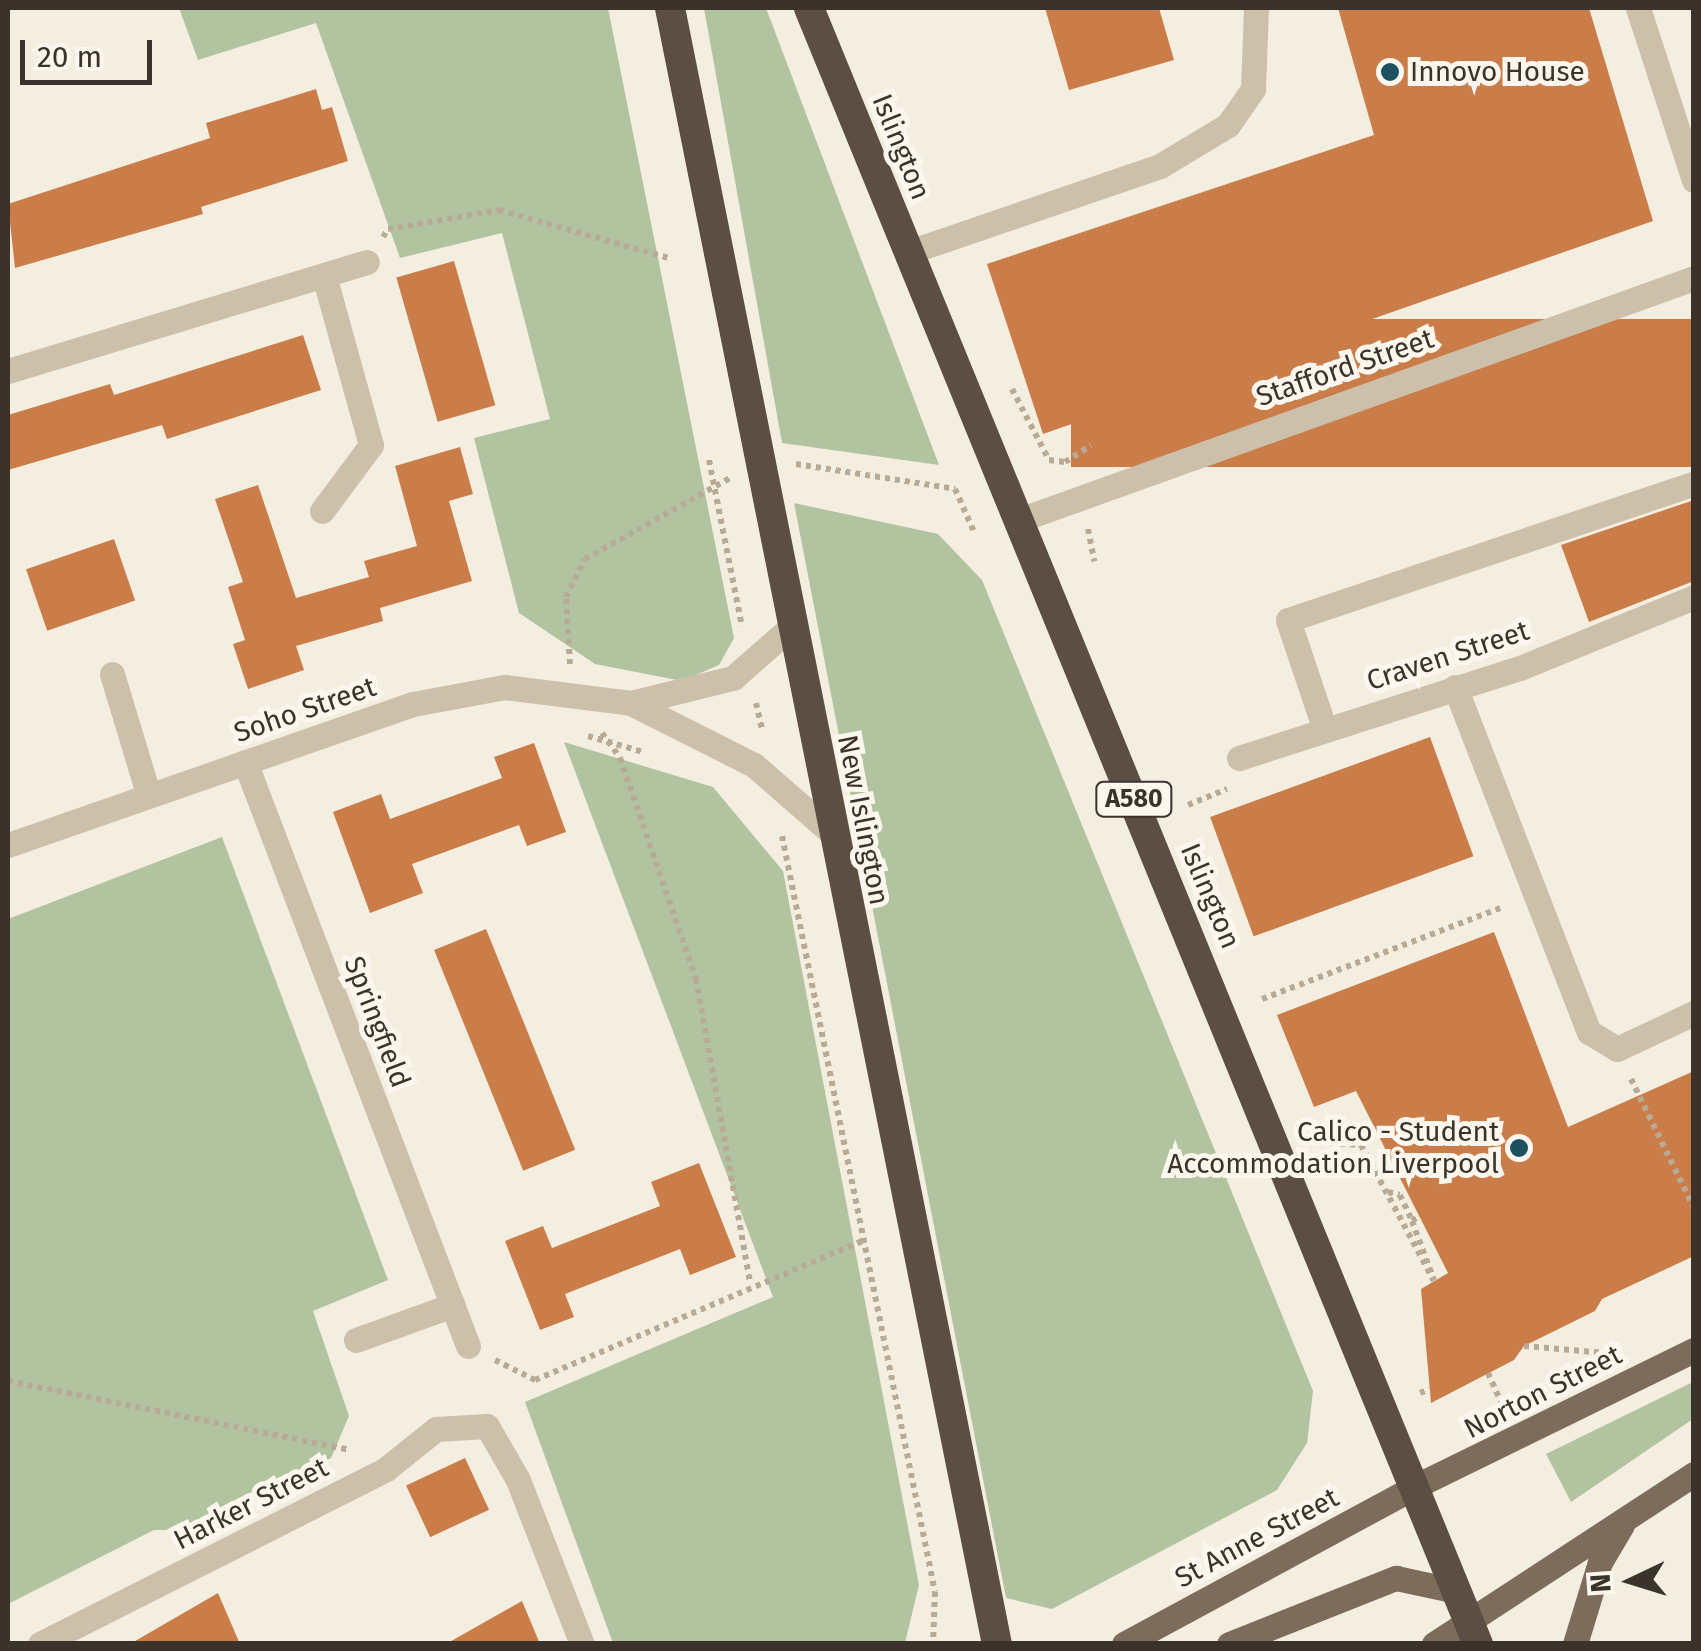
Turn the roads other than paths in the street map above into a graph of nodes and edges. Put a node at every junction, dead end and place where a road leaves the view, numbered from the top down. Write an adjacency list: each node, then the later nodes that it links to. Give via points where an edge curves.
1 (670, 8): 15 (highway, New Islington)
2 (809, 8): 6 (highway, Islington / A580)
3 (1256, 8): 6 (street, via 1253,89 1228,126 1160,166)
4 (1638, 8): 5 (street)
5 (1694, 180)
6 (909, 252): 13 (highway, Islington / A580)
7 (367, 262): 8 (street)
8 (324, 275): 10 (street); 12 (street, via 371,445)
9 (1694, 278): 13 (street, Stafford Street)
10 (8, 371)
11 (1694, 483): 19 (street, via 1288,620)
12 (322, 511)
13 (1019, 520): 31 (highway, Islington / A580)
14 (1694, 597): 17 (street, Craven Street, via 1516,656)
15 (792, 626): 18 (street, Soho Street, via 733,678); 23 (highway, New Islington)
16 (112, 674): 22 (street)
17 (1455, 687): 19 (street, Craven Street); 25 (street, via 1589,1032 1617,1049)
18 (631, 703): 21 (street, Soho Street, via 506,687 414,704); 23 (street, Soho Street, via 754,765)
19 (1324, 726): 20 (street, Craven Street)
20 (1239, 758)
21 (245, 762): 22 (street, Soho Street); 26 (street, Springfield)
22 (148, 793): 24 (street, Soho Street)
23 (832, 833): 38 (highway, New Islington)
24 (8, 845)
25 (1694, 1013)
26 (453, 1305): 27 (street); 28 (street, Springfield)
27 (356, 1340)
28 (468, 1346)
29 (1694, 1350): 31 (main road, Norton Street)
30 (1694, 1474): 32 (main road)
31 (1418, 1486): 33 (highway, Islington / A580); 39 (main road, St Anne Street)
32 (1625, 1520): 34 (main road); 41 (main road, via 1600,1562)
33 (1456, 1591): 34 (highway, Islington / A580); 40 (main road, via 1396,1578)
34 (1473, 1633): 35 (main road)
35 (1433, 1642)
36 (40, 1644): 37 (street, Harker Street, via 386,1469 436,1429 487,1426 518,1480)
37 (582, 1644)
38 (997, 1644)
39 (1124, 1644)
40 (1228, 1644)
41 (1575, 1644)

